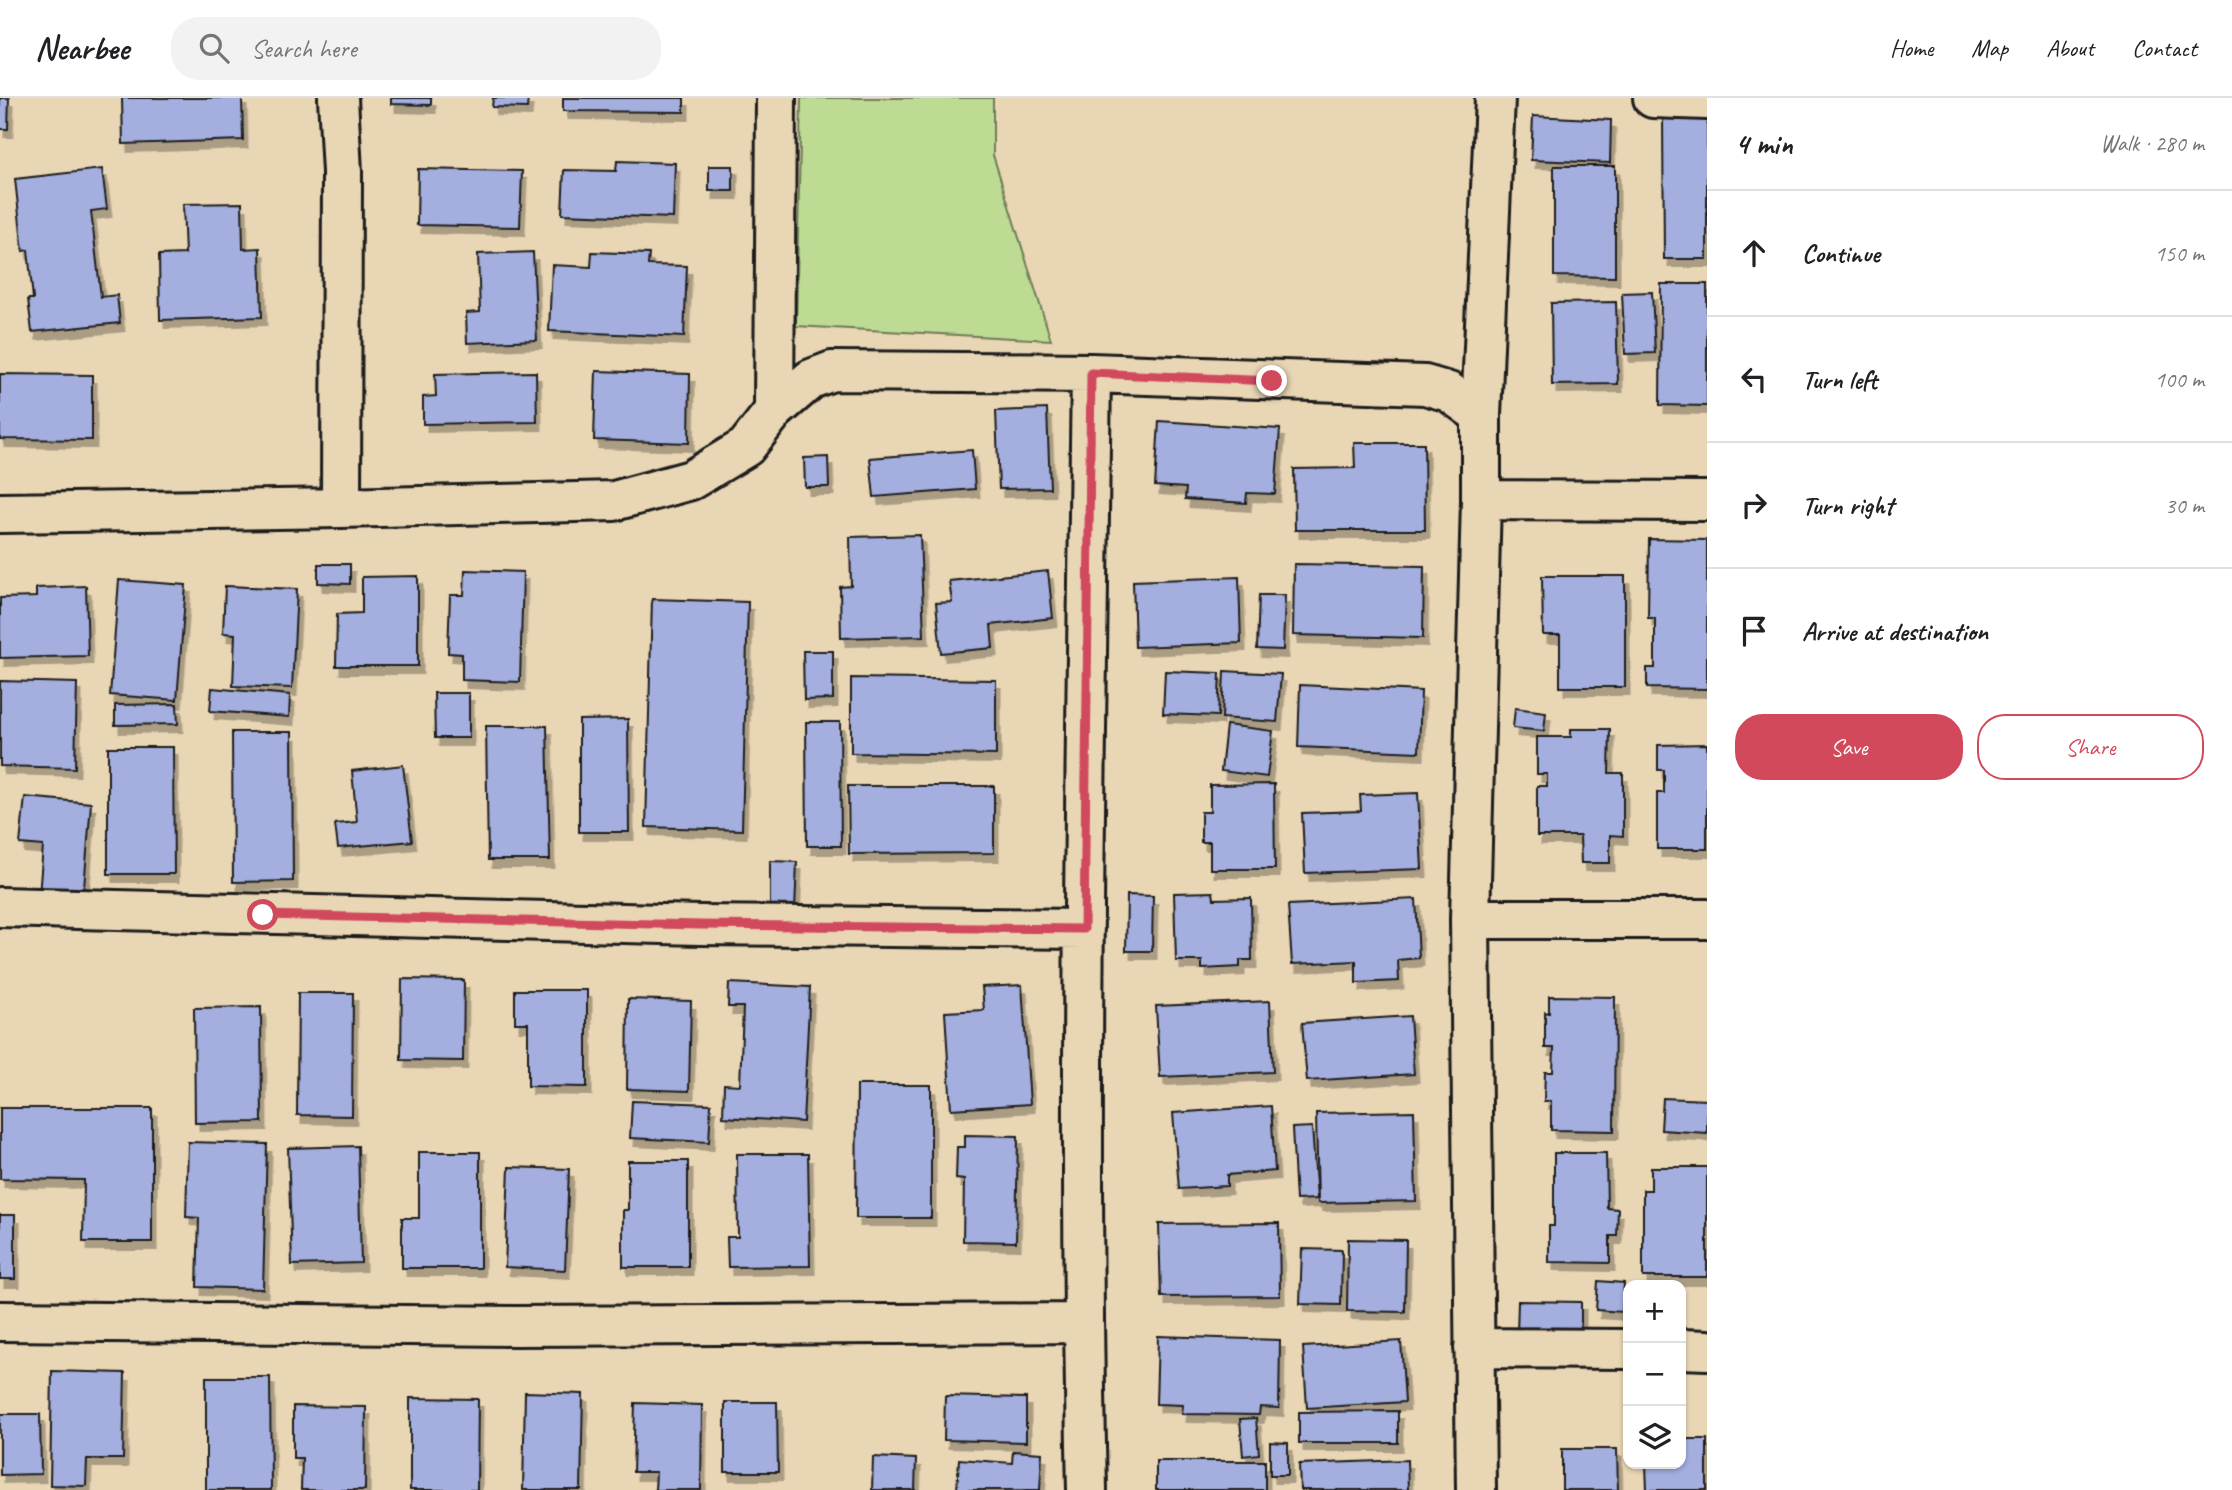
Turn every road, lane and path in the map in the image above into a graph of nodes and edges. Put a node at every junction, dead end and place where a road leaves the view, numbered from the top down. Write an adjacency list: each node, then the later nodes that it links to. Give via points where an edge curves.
1 (338, 98): 11 (street)
2 (776, 98): 7 (street)
3 (1495, 98): 8 (street)
4 (1653, 98): 5 (street)
5 (1707, 100)
6 (1091, 373): 7 (street, via 832,372 811,379); 8 (street, via 1425,385 1449,392); 16 (street)
7 (774, 411): 11 (street, via 746,447 691,480 614,501)
8 (1481, 415): 9 (street)
9 (1481, 500): 10 (street); 14 (street)
10 (1707, 501)
11 (341, 508): 12 (street)
12 (0, 513)
13 (0, 908): 16 (street)
14 (1470, 919): 15 (street); 19 (street)
15 (1707, 919)
16 (1084, 929): 18 (street)
17 (0, 1321): 18 (street, via 500,1326)
18 (1083, 1323): 23 (street)
19 (1474, 1348): 20 (street); 24 (street)
20 (1623, 1349)
21 (1686, 1349): 22 (street)
22 (1707, 1350)
23 (1087, 1490)
24 (1476, 1490)

